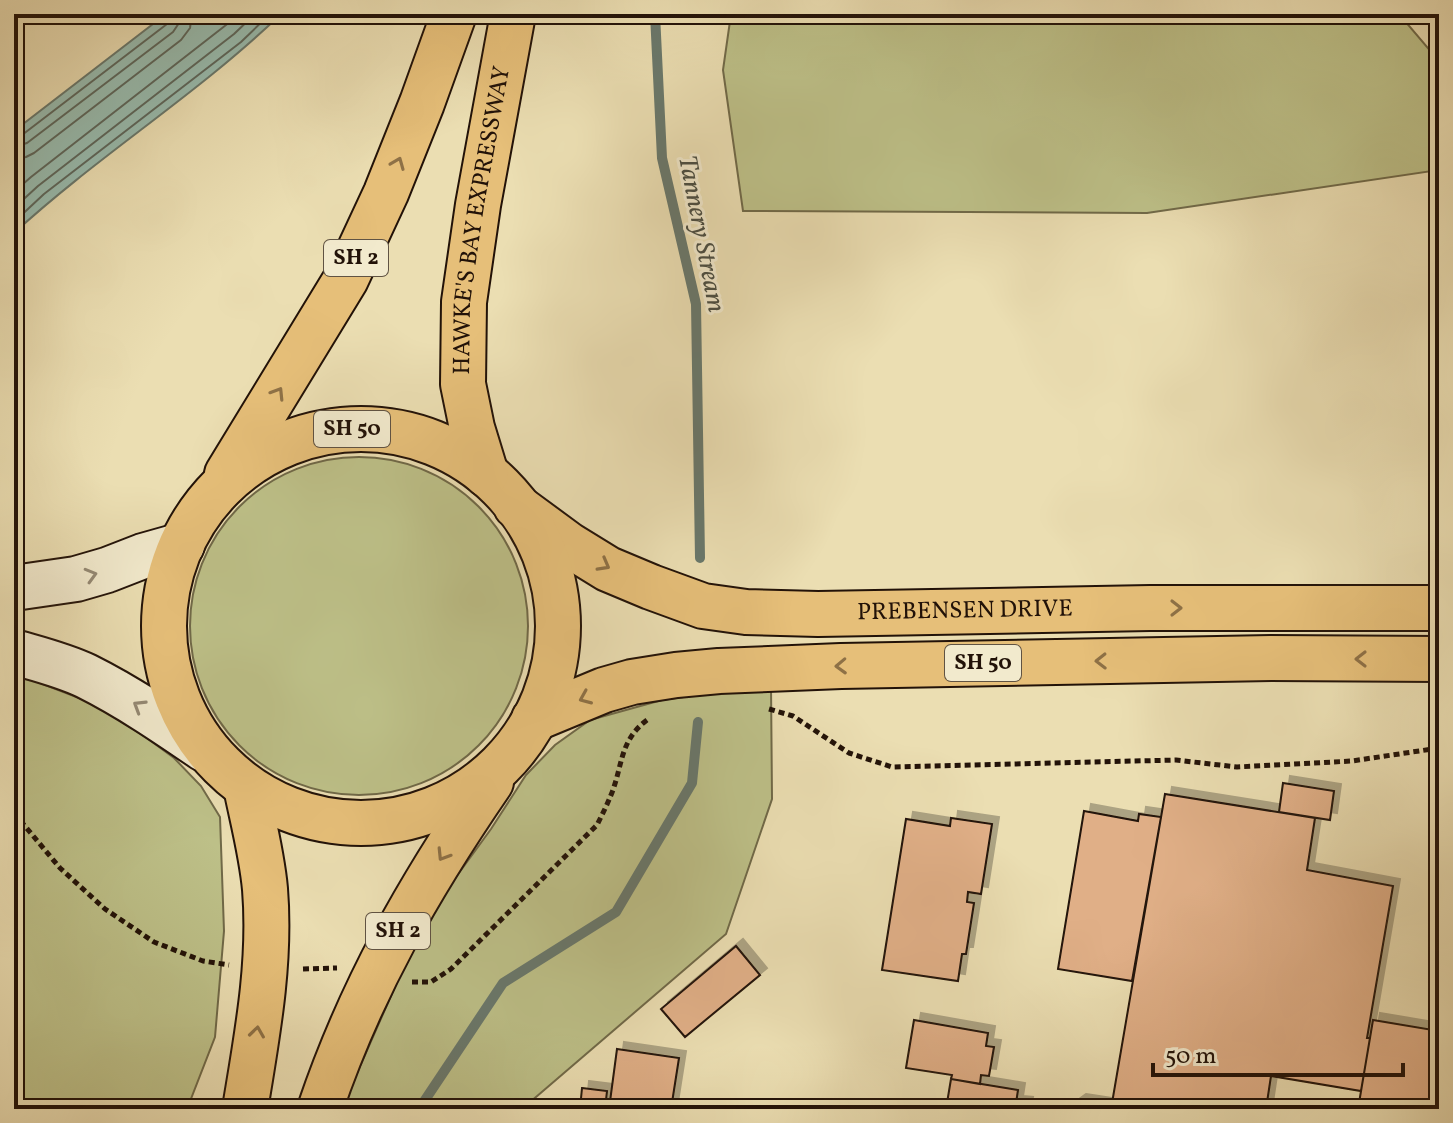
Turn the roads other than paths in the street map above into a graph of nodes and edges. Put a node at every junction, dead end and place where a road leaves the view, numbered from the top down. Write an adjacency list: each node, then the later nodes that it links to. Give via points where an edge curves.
1 (454, 14): 4 (main road, SH 2, one-way to 1, via 346,279 386,193)
2 (513, 14): 3 (main road, HAWKE'S BAY EXPRESSWAY / SH 2, via 464,302 463,384)
3 (486, 474): 4 (main road, SH 50, via 433,442 351,429 285,443); 5 (main road, SH 2)
4 (221, 483): 6 (main road, SH 2)
5 (516, 506): 8 (main road, PREBENSEN DRIVE / SH 50, one-way to 8, via 608,569 703,606 746,612); 11 (main road, SH 2, via 545,557 558,622 553,664)
6 (182, 545): 7 (main road, one-way to 6, via 76,579); 12 (main road, SH 2, via 163,628 176,687)
7 (14, 588)
8 (1439, 608)
9 (14, 652): 12 (main road, one-way to 9, via 83,675)
10 (1439, 659): 11 (main road, SH 50, one-way to 11, via 719,671 632,682)
11 (534, 719): 13 (main road, SH 2)
12 (204, 749): 14 (main road, SH 2)
13 (501, 766): 14 (main road, via 457,798 405,818 377,821 292,811); 16 (main road, SH 2, one-way to 16, via 414,900 356,1013)
14 (246, 787): 15 (main road, one-way to 14, via 267,926 261,859)
15 (245, 1109)
16 (320, 1109)

